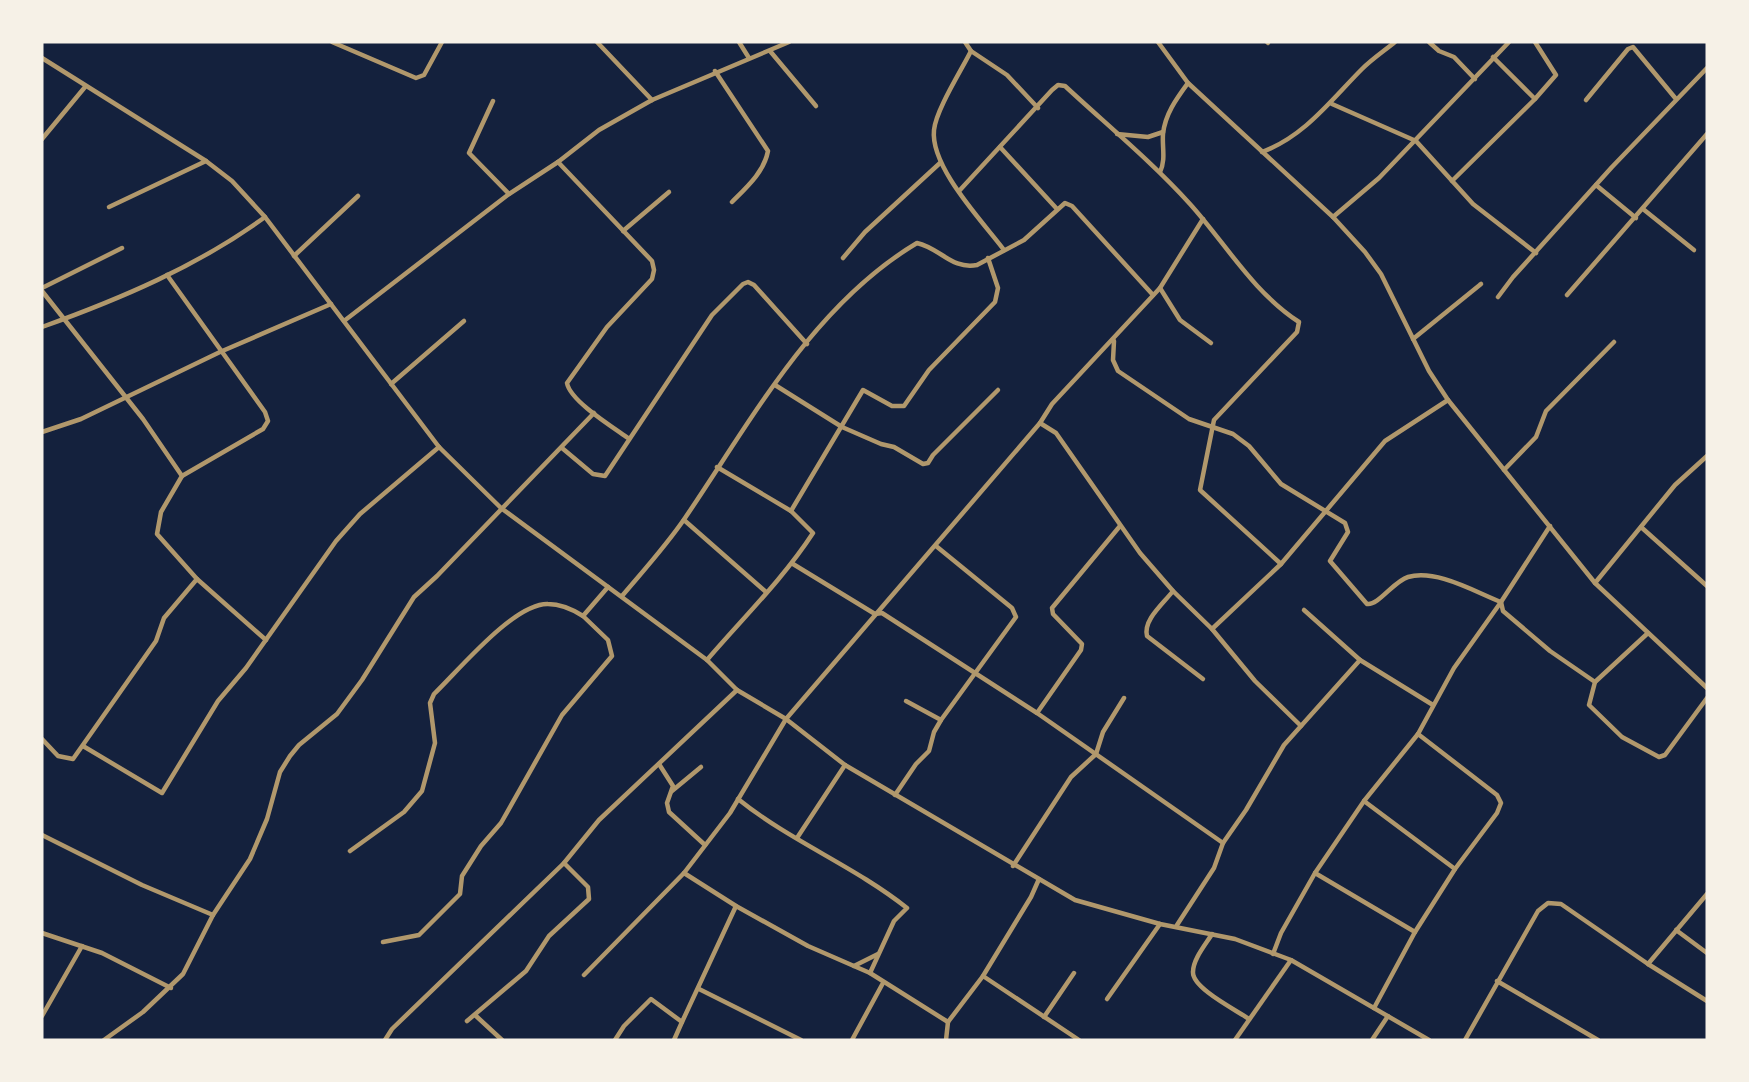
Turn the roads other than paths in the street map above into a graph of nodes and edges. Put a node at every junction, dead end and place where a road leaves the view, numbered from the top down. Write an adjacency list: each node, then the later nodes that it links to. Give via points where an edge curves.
1 (332, 42): 2 (street, via 416,78 429,69)
2 (442, 42)
3 (597, 42): 25 (street)
4 (739, 42): 17 (street)
5 (789, 42): 13 (street)
6 (965, 42): 14 (street)
7 (1158, 42): 21 (street)
8 (1395, 42): 28 (street, via 1362,69)
9 (1429, 42): 20 (street, via 1455,57)
10 (1509, 42): 12 (street)
11 (1535, 42): 23 (street, via 1556,75)
12 (1502, 44): 15 (street)
13 (770, 51): 17 (street); 29 (street)
14 (971, 51): 30 (street, via 1006,75); 40 (street, via 934,128)
15 (1493, 57): 20 (street); 23 (street)
16 (42, 58): 22 (street)
17 (749, 58): 19 (street)
18 (1707, 68): 24 (street)
19 (715, 71): 25 (street); 48 (street, via 768,151 765,164)
20 (1475, 79): 35 (street)
21 (1188, 83): 31 (street, via 1173,103); 37 (street)
22 (85, 87): 34 (street); 38 (street)
23 (1535, 99): 42 (street)
24 (1676, 99): 26 (street, via 1633,47); 43 (street)
25 (652, 100): 39 (street, via 599,130)
26 (1586, 100)
27 (493, 102): 46 (street, via 469,153)
28 (1332, 104): 35 (street); 37 (street, via 1281,145)
29 (816, 106)
30 (1038, 108): 32 (street, via 1058,85 1065,87); 36 (street)
31 (1163, 132): 32 (street, via 1148,137); 41 (street, via 1164,162)
32 (1118, 134): 41 (street)
33 (1707, 134): 51 (street)
34 (42, 139)
35 (1416, 141): 42 (street); 53 (street)
36 (1000, 147): 44 (street); 50 (street)
37 (1262, 152): 53 (street)
38 (206, 160): 49 (street); 52 (street)
39 (558, 162): 46 (street); 56 (street)
40 (940, 163): 44 (street); 62 (street, via 865,232)
41 (1160, 172): 55 (street)
42 (1452, 181): 60 (street, via 1473,204)
43 (1596, 185): 54 (street); 60 (street)
44 (960, 190): 58 (street)
45 (669, 192): 56 (street)
46 (509, 194): 73 (street)
47 (358, 196): 61 (street)
48 (732, 202)
49 (109, 207)
50 (1057, 208): 58 (street, via 1024,240); 68 (street, via 1065,203 1072,206)
51 (1643, 209): 54 (street); 59 (street)
52 (265, 217): 61 (street); 64 (street, via 231,242)
53 (1333, 217): 76 (street, via 1373,263)
54 (1636, 218): 69 (street)
55 (1203, 219): 66 (street); 89 (street, via 1251,282 1299,322 1297,332)
56 (623, 231): 87 (street, via 651,261 654,270 652,279 607,327 570,377 568,390)
57 (122, 249): 67 (street)
58 (1004, 250): 63 (street)
59 (1694, 250)
60 (1536, 253): 70 (street)
61 (294, 256): 71 (street)
62 (843, 258)
63 (988, 258): 80 (street, via 969,267 954,264 918,243 852,293); 90 (street, via 998,288 994,302 929,370 910,400 904,406 892,406 863,390)
64 (166, 275): 72 (street); 81 (street)
65 (1480, 284): 76 (street)
66 (1160, 288): 68 (street); 79 (street, via 1180,320)
67 (42, 290): 72 (street)
68 (1153, 294): 77 (street)
69 (1567, 295)
70 (1498, 297)
71 (331, 304): 73 (street); 81 (street)
72 (63, 320): 75 (street); 85 (street)
73 (344, 321): 82 (street)
74 (464, 321): 82 (street)
75 (42, 327)
76 (1413, 339): 86 (street)
77 (1114, 340): 88 (street); 89 (street, via 1113,360 1118,370 1189,419)
78 (1614, 342): 97 (street, via 1546,411 1536,437)
79 (1211, 343)
80 (807, 344): 83 (street); 92 (street, via 754,285 743,284 712,315)
81 (220, 352): 85 (street); 98 (street, via 268,421 263,429)
82 (392, 384): 93 (street)
83 (776, 385): 90 (street); 96 (street)
84 (998, 390): 90 (street, via 928,463)
85 (126, 396): 91 (street); 98 (street)
86 (1448, 400): 97 (street); 100 (street, via 1385,441)
87 (594, 413): 92 (street); 94 (street)
88 (1040, 423): 103 (street, via 1056,433); 106 (street)
89 (1212, 425): 100 (street, via 1249,446 1281,484); 108 (street, via 1200,490)
90 (842, 427): 101 (street)
91 (42, 432)
92 (628, 438): 94 (street, via 601,477)
93 (439, 447): 99 (street); 122 (street, via 348,526)
94 (562, 448): 99 (street)
95 (1707, 456): 105 (street, via 1675,485)
96 (717, 467): 101 (street); 102 (street)
97 (1504, 470): 104 (street)
98 (182, 476): 109 (street, via 161,512 157,534)
99 (501, 508): 112 (street); 162 (street, via 414,597 337,714 290,756 280,772 267,819 250,859)
100 (1325, 510): 108 (street); 116 (street, via 1348,527 1330,561 1367,604 1374,603 1394,583 1419,575)
101 (791, 511): 107 (street, via 813,534)
102 (684, 520): 113 (street); 115 (street)
103 (1120, 526): 114 (street); 134 (street, via 1052,608 1053,614 1082,644)
104 (1550, 526): 110 (street); 116 (street)
105 (1641, 527): 110 (street); 111 (street)
106 (936, 546): 118 (street); 125 (street, via 1016,613)
107 (793, 564): 113 (street); 118 (street)
108 (1281, 564): 120 (street)
109 (197, 579): 122 (street); 140 (street, via 164,618 156,641)
110 (1595, 582): 121 (street)
111 (1707, 586)
112 (608, 587): 115 (street); 119 (street)
113 (766, 591): 123 (street)
114 (1173, 591): 120 (street); 126 (street, via 1148,622 1147,636)
115 (622, 596): 123 (street)
116 (1502, 602): 127 (street, via 1503,611); 133 (street, via 1454,668)
117 (1304, 610): 124 (street)
118 (875, 614): 125 (street, via 882,613); 135 (street)
119 (583, 616): 153 (street, via 570,608 546,604 515,616 434,694 429,703 435,743 422,791 404,812); 169 (street, via 608,640 612,656 561,715 501,823 462,876 460,894 419,935)
120 (1212, 629): 137 (street, via 1255,681)
121 (1648, 633): 127 (street); 128 (street)
122 (266, 640): 140 (street, via 218,701 162,793)
123 (707, 660): 129 (street)
124 (1360, 660): 133 (street); 137 (street)
125 (976, 674): 134 (street); 136 (street)
126 (1203, 679)
127 (1595, 682): 131 (street, via 1590,705 1622,737 1659,757 1665,755)
128 (1707, 688)
129 (737, 690): 135 (street); 142 (street)
130 (1124, 698): 141 (street, via 1103,732)
131 (1707, 698)
132 (906, 701): 136 (street)
133 (1433, 705): 138 (street)
134 (1037, 713): 141 (street)
135 (786, 719): 143 (street); 147 (street)
136 (941, 720): 146 (street, via 929,751 915,764)
137 (1300, 726): 151 (street)
138 (1418, 734): 148 (street); 156 (street, via 1497,795 1501,803)
139 (42, 740): 140 (street, via 65,759 74,759)
140 (83, 746)
141 (1096, 754): 151 (street); 155 (street, via 1071,777)
142 (659, 764): 145 (street, via 673,786); 154 (street, via 599,820)
143 (845, 765): 146 (street); 150 (street)
144 (701, 767): 145 (street)
145 (672, 791): 152 (street, via 667,803 669,812)
146 (895, 795): 155 (street)
147 (738, 799): 150 (street, via 765,821); 152 (street)
148 (1364, 801): 156 (street); 158 (street)
149 (42, 835): 162 (street)
150 (797, 837): 171 (street, via 907,908 894,921)
151 (1223, 843): 164 (street, via 1214,868)
152 (705, 845): 157 (street)
153 (350, 851)
154 (564, 863): 188 (street, via 588,888 589,899 549,936 526,970); 197 (street, via 467,954)
155 (1013, 866): 159 (street)
156 (1455, 869): 166 (street)
157 (684, 873): 161 (street); 179 (street)
158 (1315, 873): 166 (street); 173 (street)
159 (1038, 879): 163 (street, via 1075,900); 180 (street)
160 (1707, 894): 165 (street)
161 (736, 906): 176 (street, via 808,946); 184 (street)
162 (213, 915): 183 (street, via 183,974)
163 (1160, 924): 164 (street); 185 (street)
164 (1177, 925): 168 (street)
165 (1676, 930): 172 (street); 175 (street)
166 (1415, 932): 187 (street)
167 (42, 933): 170 (street)
168 (1212, 934): 173 (street); 192 (street, via 1192,973 1196,984)
169 (383, 942)
170 (82, 946): 183 (street); 189 (street)
171 (879, 953): 176 (street); 177 (street)
172 (1707, 953)
173 (1273, 954): 174 (street)
174 (1291, 960): 187 (street); 192 (street)
175 (1648, 964): 181 (street, via 1560,904 1548,903 1538,911); 186 (street)
176 (854, 966): 177 (street)
177 (870, 973): 182 (street)
178 (1074, 973): 191 (street)
179 (584, 975)
180 (983, 976): 191 (street); 195 (street)
181 (1497, 981): 208 (street); 209 (street)
182 (883, 983): 195 (street); 202 (street)
183 (171, 988): 196 (street)
184 (699, 989): 194 (street); 201 (street)
185 (1107, 999)
186 (1707, 1001)
187 (1374, 1008): 190 (street)
188 (475, 1015): 193 (street); 198 (street)
189 (42, 1016)
190 (1388, 1016): 206 (street); 207 (street)
191 (1044, 1017): 204 (street)
192 (1249, 1019): 205 (street)
193 (467, 1021)
194 (682, 1022): 199 (street, via 651,999); 200 (street)
195 (948, 1022): 203 (street)
196 (104, 1040)
197 (385, 1040)
198 (502, 1040)
199 (615, 1040)
200 (674, 1040)
201 (801, 1040)
202 (852, 1040)
203 (946, 1040)
204 (1079, 1040)
205 (1235, 1040)
206 (1372, 1040)
207 (1429, 1040)
208 (1465, 1040)
209 (1598, 1040)

